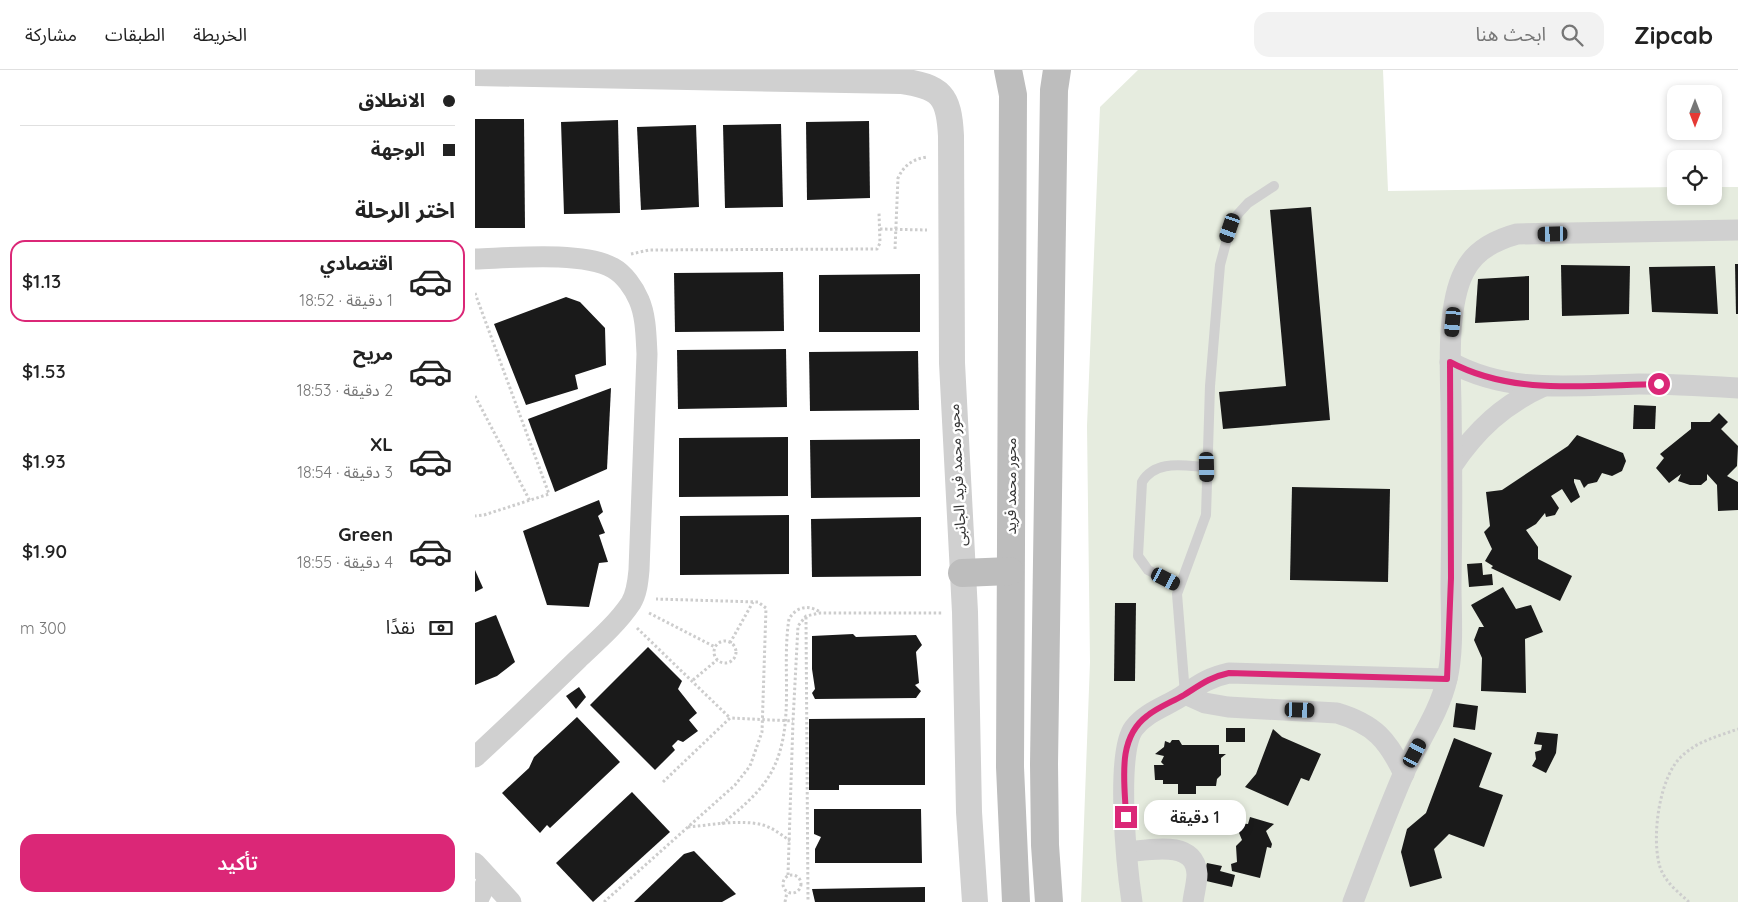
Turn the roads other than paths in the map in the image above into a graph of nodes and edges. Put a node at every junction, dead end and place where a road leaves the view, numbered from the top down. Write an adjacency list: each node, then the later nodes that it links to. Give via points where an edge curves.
1 (475, 73): 13 (street, محور محمد فريد الجانبى, via 901,81 925,84 938,91 946,102 950,118 952,363)
2 (1056, 80): 3 (main road); 25 (main road, via 1044,764)
3 (1010, 82): 12 (main road, محور محمد فريد)
4 (1274, 186): 11 (lane, via 1248,203 1230,228 1225,242 1210,386)
5 (1738, 230): 7 (street, via 1517,234 1501,239 1474,257 1461,278 1455,303)
6 (475, 259): 17 (street, via 535,257 592,260 613,268 629,282 640,301 647,354 638,583 628,605 522,715)
7 (1450, 362): 8 (street, via 1467,372 1499,382); 10 (street)
8 (1546, 385): 9 (street, via 1659,384); 10 (street, via 1515,401 1492,418)
9 (1738, 388)
10 (1452, 466): 15 (street, via 1451,634)
11 (1207, 467): 14 (lane, via 1207,501 1202,528); 14 (lane, via 1162,466 1153,469 1142,482 1138,556 1149,570)
12 (1010, 571): 13 (main road); 24 (main road, محور محمد فريد, via 1010,767)
13 (962, 574): 23 (street, محور محمد فريد الجانبى)
14 (1179, 586): 16 (lane, via 1177,609)
15 (1447, 679): 16 (street, via 1229,673 1205,680); 18 (street, via 1429,726)
16 (1185, 694): 18 (street, via 1221,707 1337,713 1355,718 1384,739 1395,753); 19 (street, via 1148,715 1132,730 1128,740 1124,767)
17 (475, 756)
18 (1404, 774): 28 (street)
19 (1127, 852): 26 (street); 27 (street, via 1167,849 1184,853 1197,874)
20 (482, 871): 21 (street); 22 (street)
21 (477, 902)
22 (511, 902)
23 (975, 902)
24 (1016, 902)
25 (1049, 902)
26 (1132, 902)
27 (1193, 902)
28 (1353, 902)

